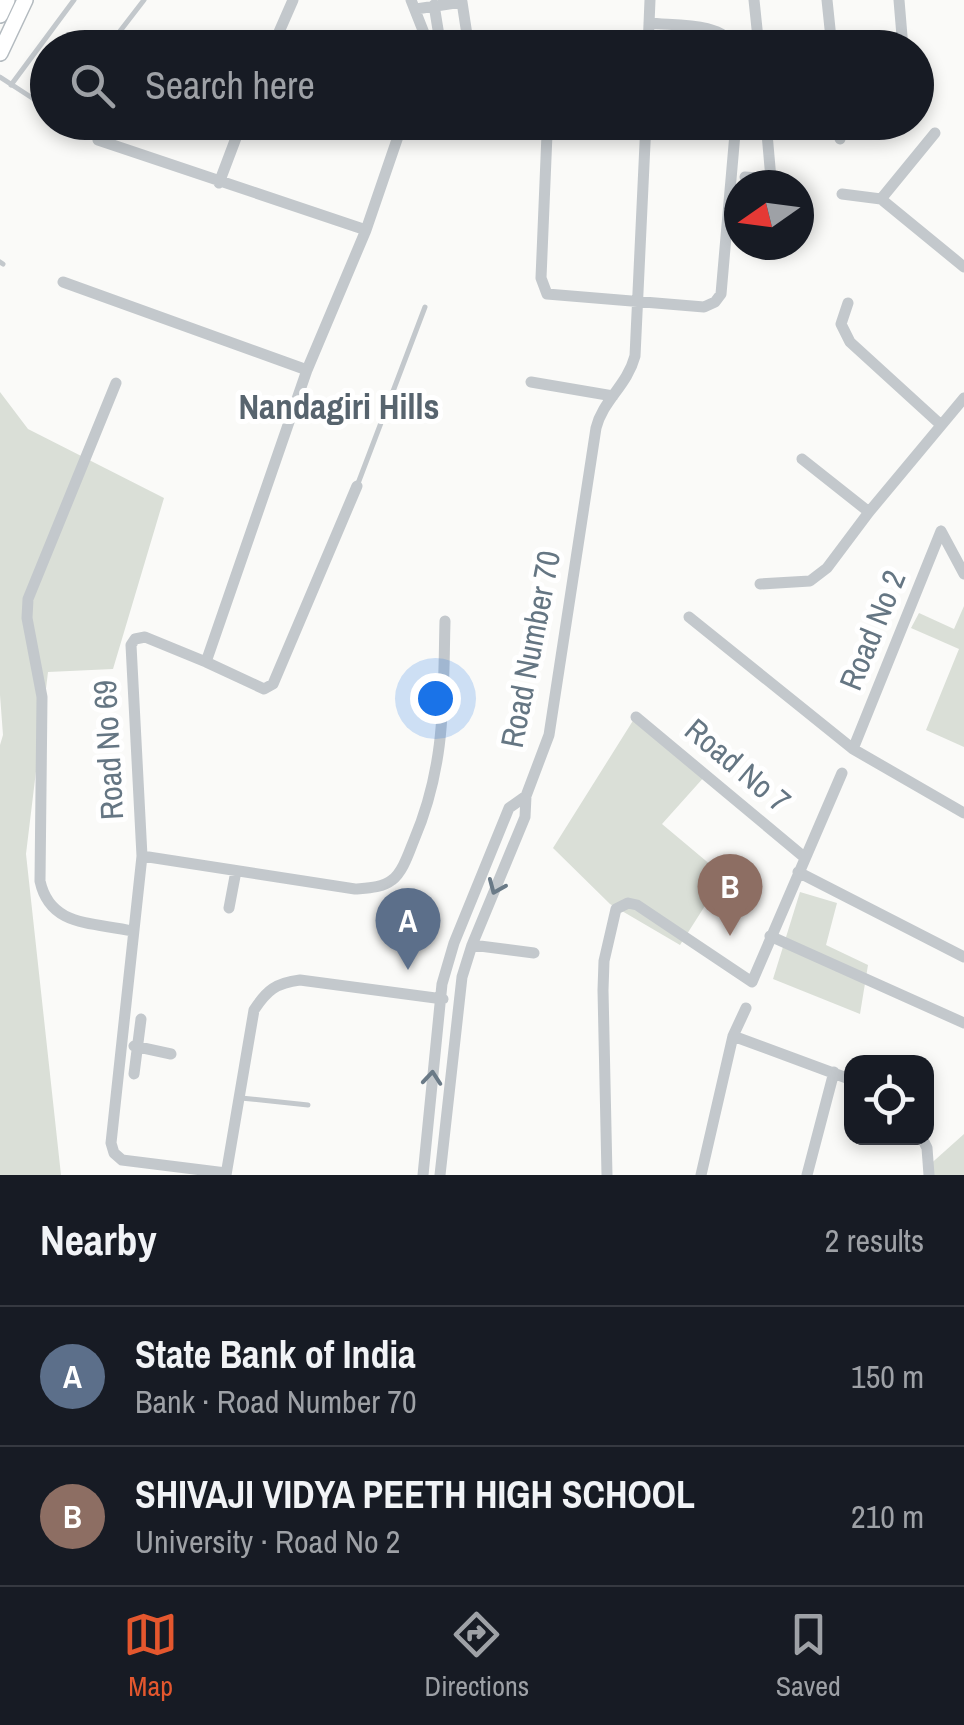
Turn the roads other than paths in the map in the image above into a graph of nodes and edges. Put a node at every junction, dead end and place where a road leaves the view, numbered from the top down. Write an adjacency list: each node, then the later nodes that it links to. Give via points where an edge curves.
1 (7, 0): 12 (main road)
2 (26, 0): 25 (main road)
3 (74, 0): 14 (lane)
4 (144, 0): 15 (lane)
5 (293, 0): 16 (street)
6 (650, 0): 13 (street)
7 (754, 0): 22 (street)
8 (827, 0): 23 (street)
9 (899, 0): 24 (street)
10 (413, 5): 11 (street); 17 (street)
11 (434, 5): 18 (street); 19 (street, via 464,3)
12 (0, 15)
13 (649, 23): 20 (street); 21 (street)
14 (52, 30)
15 (121, 30)
16 (280, 30)
17 (420, 30)
18 (438, 30)
19 (467, 30)
20 (649, 30)
21 (714, 30)
22 (757, 30)
23 (830, 30)
24 (902, 30)
25 (0, 53)
26 (30, 59): 28 (lane)
27 (0, 77): 28 (lane)
28 (11, 84): 29 (lane)
29 (30, 97)
30 (98, 140): 39 (street)
31 (235, 140): 39 (street)
32 (397, 140): 42 (street)
33 (548, 140): 45 (street, via 542,288 554,296)
34 (644, 140): 45 (street, Road Number 70)
35 (734, 140): 45 (street, via 721,294 704,307)
36 (768, 140): 38 (street)
37 (929, 140): 41 (street)
38 (770, 170)
39 (218, 182): 42 (street)
40 (842, 194): 41 (street)
41 (882, 199): 43 (street)
42 (366, 230): 48 (street)
43 (964, 267)
44 (63, 282): 48 (street)
45 (639, 303): 51 (street, Road Number 70, via 635,356)
46 (848, 303): 53 (street, via 840,324 850,342)
47 (426, 307): 55 (lane)
48 (307, 370): 61 (street)
49 (531, 382): 51 (street)
50 (116, 383): 72 (street, via 28,599 27,618 42,697 44,898 61,916)
51 (613, 396): 65 (street, Road Number 70, via 596,428 549,735)
52 (964, 398): 53 (street)
53 (941, 425): 56 (street)
54 (802, 459): 56 (street)
55 (357, 486): 61 (street, via 273,684 264,690)
56 (869, 512): 58 (street, via 810,581)
57 (964, 574): 63 (street, Road No 2, via 941,531)
58 (760, 584)
59 (689, 617): 63 (street)
60 (445, 621): 69 (street, via 438,771 394,880 355,889)
61 (206, 662): 67 (street, Road No 69, via 145,637 131,646)
62 (636, 717): 68 (street, Road No 7)
63 (853, 749): 66 (street)
64 (842, 773): 68 (street)
65 (526, 796): 74 (street, one-way to 74, via 525,816); 77 (street, Road Number 70, via 509,808 454,943)
66 (964, 813)
67 (142, 856): 69 (street); 72 (street, Road No 69)
68 (804, 857): 70 (street)
69 (236, 871): 71 (street)
70 (798, 872): 73 (street); 76 (street)
71 (230, 908)
72 (132, 931): 80 (street, Road No 69)
73 (770, 936): 81 (street); 95 (street, via 752,982 637,905 616,909 604,976)
74 (472, 946): 75 (street); 78 (street)
75 (534, 953)
76 (964, 957)
77 (440, 999): 78 (street); 89 (street, via 282,982 254,1010); 93 (street, Road Number 70, one-way to 77)
78 (458, 1002): 94 (street)
79 (746, 1008): 82 (street)
80 (123, 1020): 83 (street, Road No 69); 84 (street, via 141,1021)
81 (964, 1023)
82 (734, 1036): 86 (street); 96 (street)
83 (120, 1043): 84 (street); 92 (street, Road No 69, via 114,1153 122,1160)
84 (138, 1047): 85 (street); 87 (street)
85 (171, 1054)
86 (834, 1072): 88 (street); 97 (street)
87 (134, 1074)
88 (844, 1076)
89 (239, 1098): 90 (lane); 92 (street)
90 (308, 1105)
91 (926, 1145): 98 (street)
92 (226, 1174)
93 (423, 1175)
94 (440, 1175)
95 (606, 1175)
96 (701, 1175)
97 (807, 1175)
98 (929, 1175)

